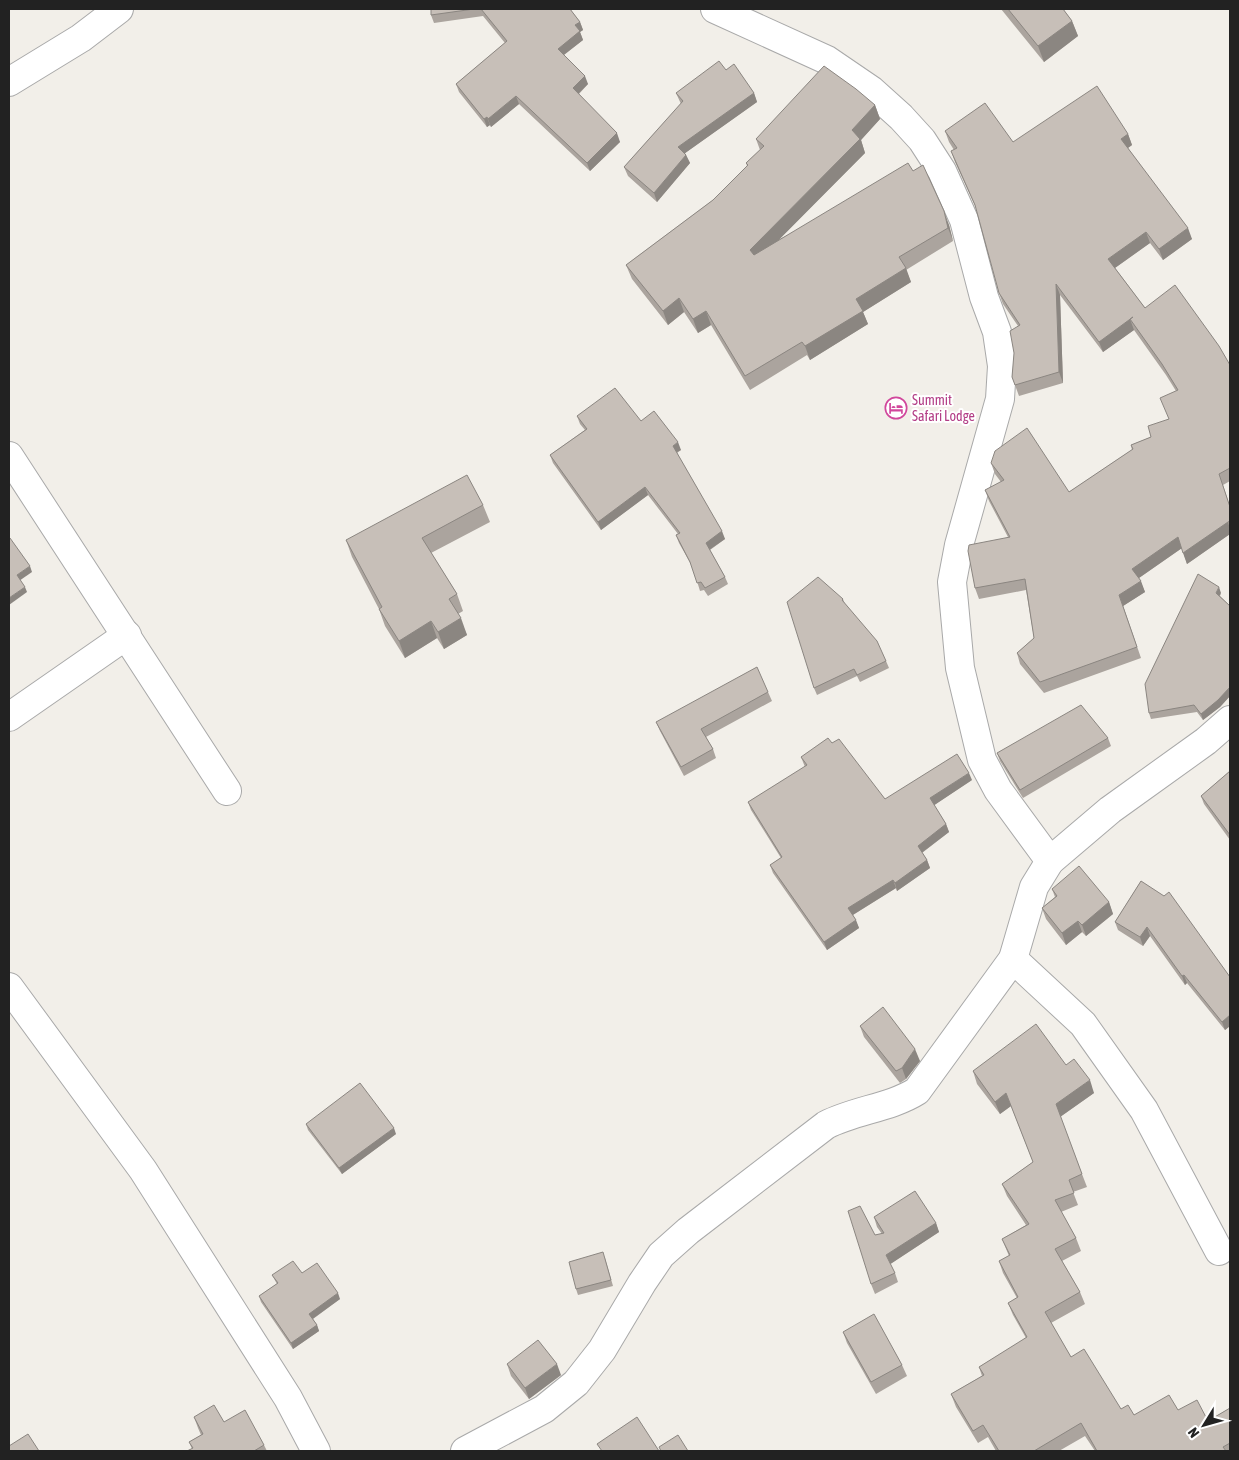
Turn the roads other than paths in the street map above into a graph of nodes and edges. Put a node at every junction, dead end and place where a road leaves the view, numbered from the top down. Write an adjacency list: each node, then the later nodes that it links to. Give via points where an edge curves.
1 (119, 9): 3 (street, via 81,38)
2 (715, 9): 9 (street, via 827,60 871,90 922,140 942,171 964,220 984,297 997,332 1002,366 1000,399 959,545 952,582 960,668 982,760 998,790)
3 (9, 82)
4 (9, 456): 5 (street)
5 (126, 635): 6 (street); 8 (street)
6 (9, 717)
7 (1230, 720): 9 (street, via 1110,810)
8 (227, 791)
9 (1050, 861): 10 (street, via 1034,887)
10 (1013, 959): 12 (street, via 1089,1032 1144,1110); 14 (street, via 917,1091 896,1103 826,1125 688,1230 662,1255 602,1350 576,1383 544,1409)
11 (9, 987): 13 (street, via 143,1170 278,1381)
12 (1219, 1251)
13 (316, 1451)
14 (465, 1451)

